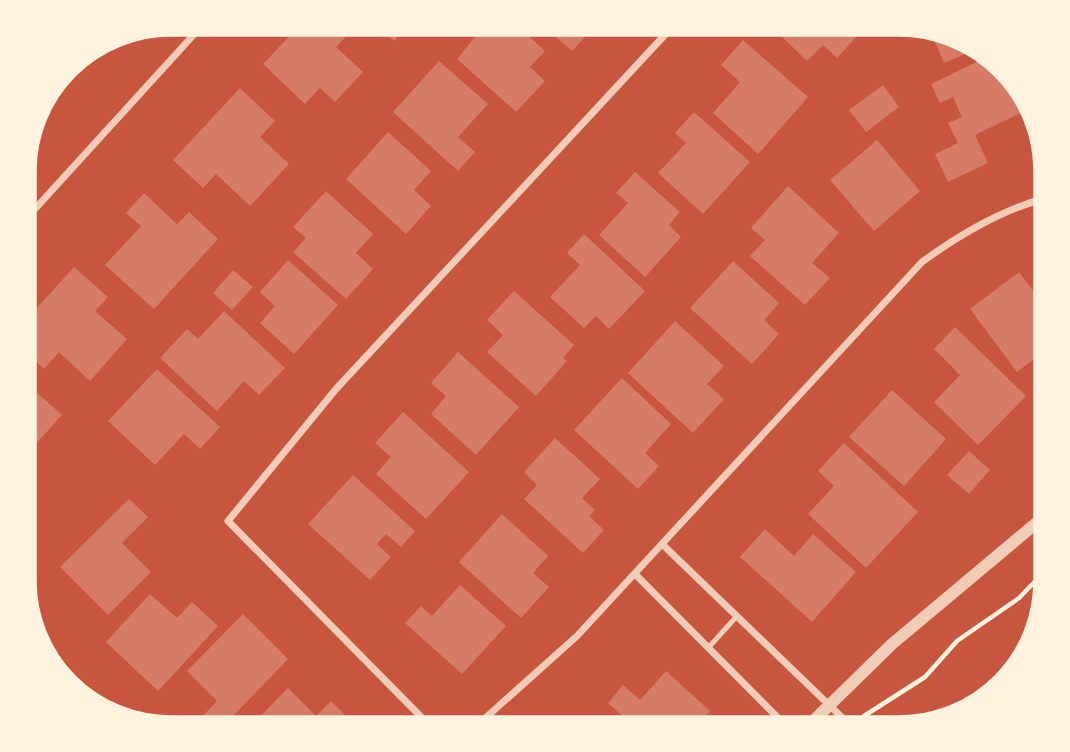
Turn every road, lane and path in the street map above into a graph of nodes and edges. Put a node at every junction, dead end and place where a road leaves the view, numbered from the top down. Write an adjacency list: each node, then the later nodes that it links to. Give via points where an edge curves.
1 (193, 35): 4 (street)
2 (665, 35): 12 (street, via 337,389 228,521)
3 (1035, 201): 6 (street, via 957,236 922,262)
4 (35, 208)
5 (1035, 524): 11 (street, via 892,644)
6 (662, 544): 7 (street); 9 (street)
7 (635, 574): 10 (street); 13 (street, via 577,636)
8 (1035, 581): 17 (path, via 957,642 925,677)
9 (737, 616): 10 (lane); 11 (street)
10 (708, 648): 14 (street)
11 (829, 705): 15 (street); 16 (street)
12 (421, 717)
13 (486, 717)
14 (777, 717)
15 (817, 717)
16 (841, 717)
17 (864, 717)

